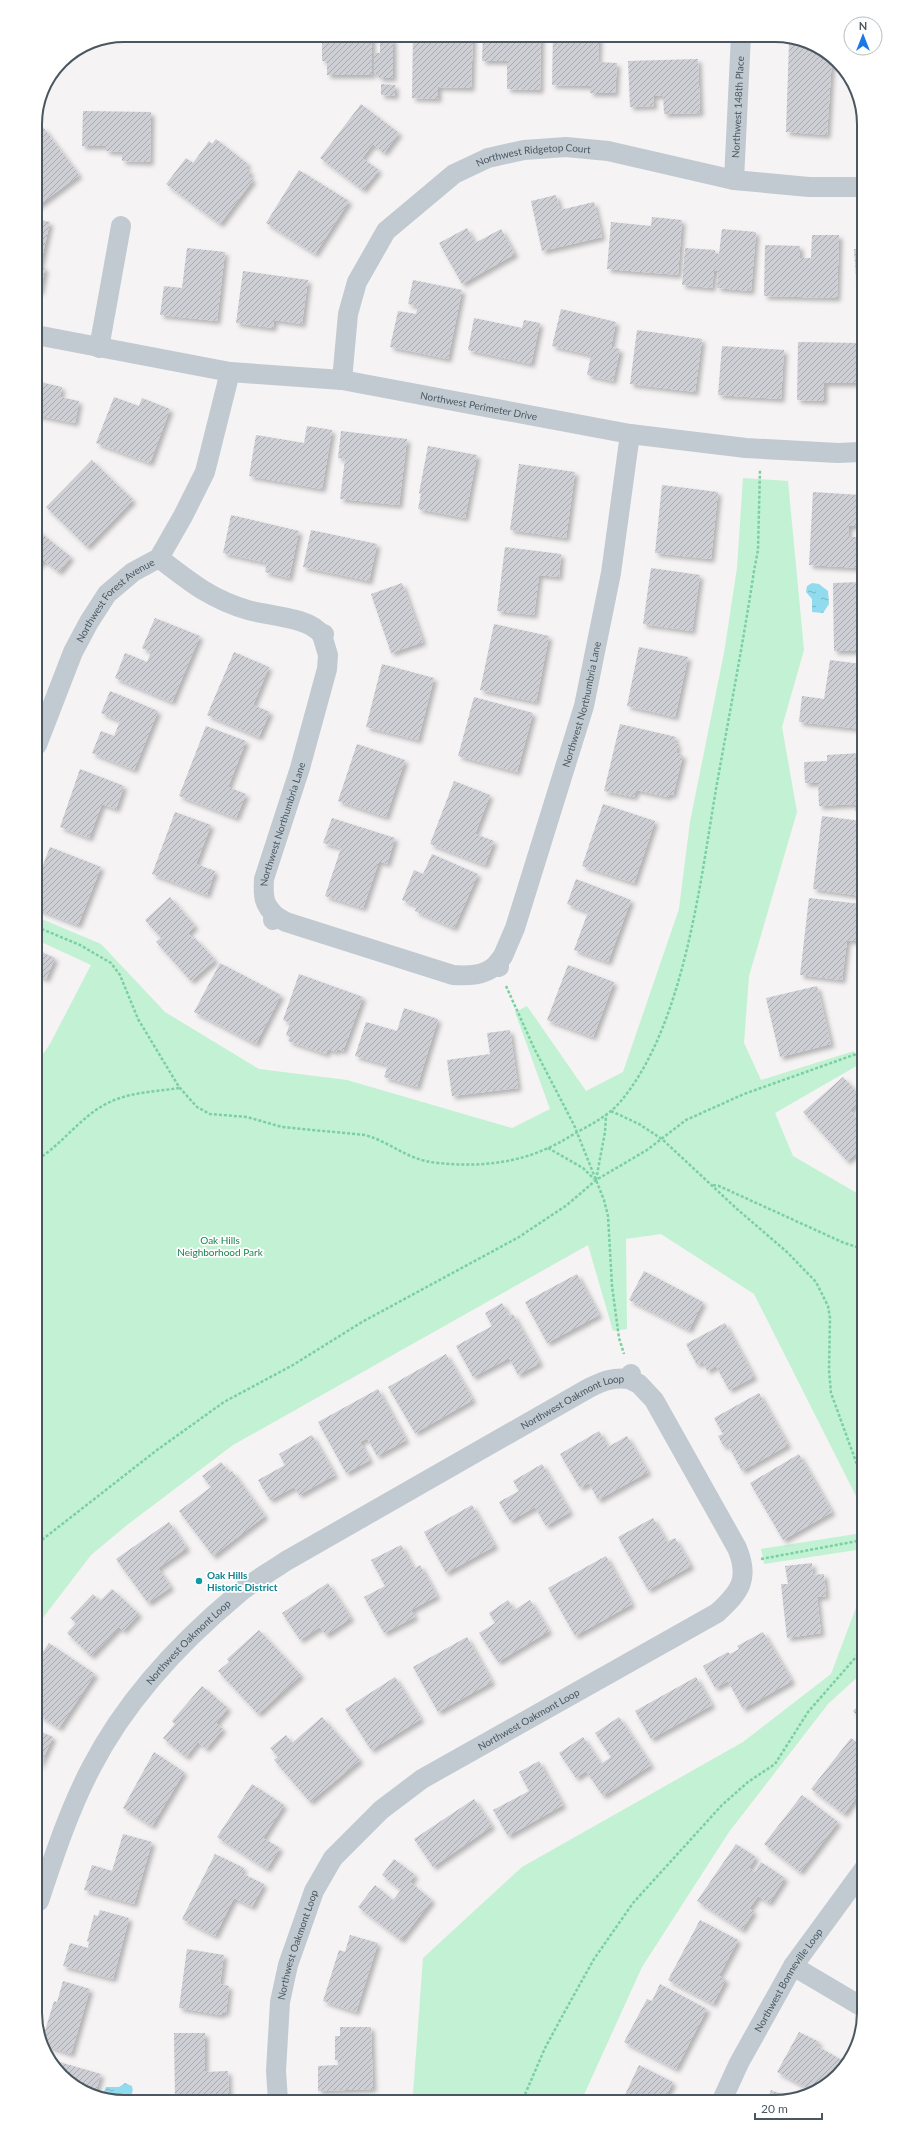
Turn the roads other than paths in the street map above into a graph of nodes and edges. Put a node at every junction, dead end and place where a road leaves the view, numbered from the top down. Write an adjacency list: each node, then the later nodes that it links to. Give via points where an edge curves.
1 (742, 42): 2 (street, Northwest 148th Place)
2 (734, 180): 3 (street, Northwest Ridgetop Court, via 809,187); 8 (street, Northwest Ridgetop Court, via 608,151 566,147 524,150 488,158 454,174 386,231 371,256 357,282 348,314)
3 (857, 187)
4 (121, 226): 6 (street)
5 (42, 336): 6 (street, Northwest Perimeter Drive)
6 (99, 348): 7 (street, Northwest Perimeter Drive)
7 (230, 372): 8 (street, Northwest Perimeter Drive); 11 (street, Northwest Forest Avenue, via 205,472)
8 (342, 380): 9 (street, Northwest Perimeter Drive)
9 (630, 434): 10 (street, Northwest Perimeter Drive, via 746,448); 11 (street, Northwest Northumbria Lane, via 611,573 584,706 515,928 498,966 486,972 470,976 453,975 275,918 263,896 264,879 300,768 327,669 328,654 323,635 308,624 249,611 224,602 203,592)
10 (857, 452)
11 (159, 558): 12 (street, Northwest Forest Avenue, via 132,572 108,594 89,622 73,652)
12 (42, 732)
13 (857, 1879): 15 (street, Northwest Bonneville Loop)
14 (42, 1892): 17 (street, Northwest Oakmont Loop, via 60,1840 90,1769 114,1728 143,1688 177,1650 239,1593 305,1550 589,1388 616,1377 630,1376 654,1400 743,1563 742,1581 730,1601 716,1613 422,1779 381,1810 333,1858 314,1891 288,1965 280,2002 276,2071)
15 (793, 1966): 16 (street); 18 (street, Northwest Bonneville Loop)
16 (857, 2004)
17 (278, 2095)
18 (724, 2095)

